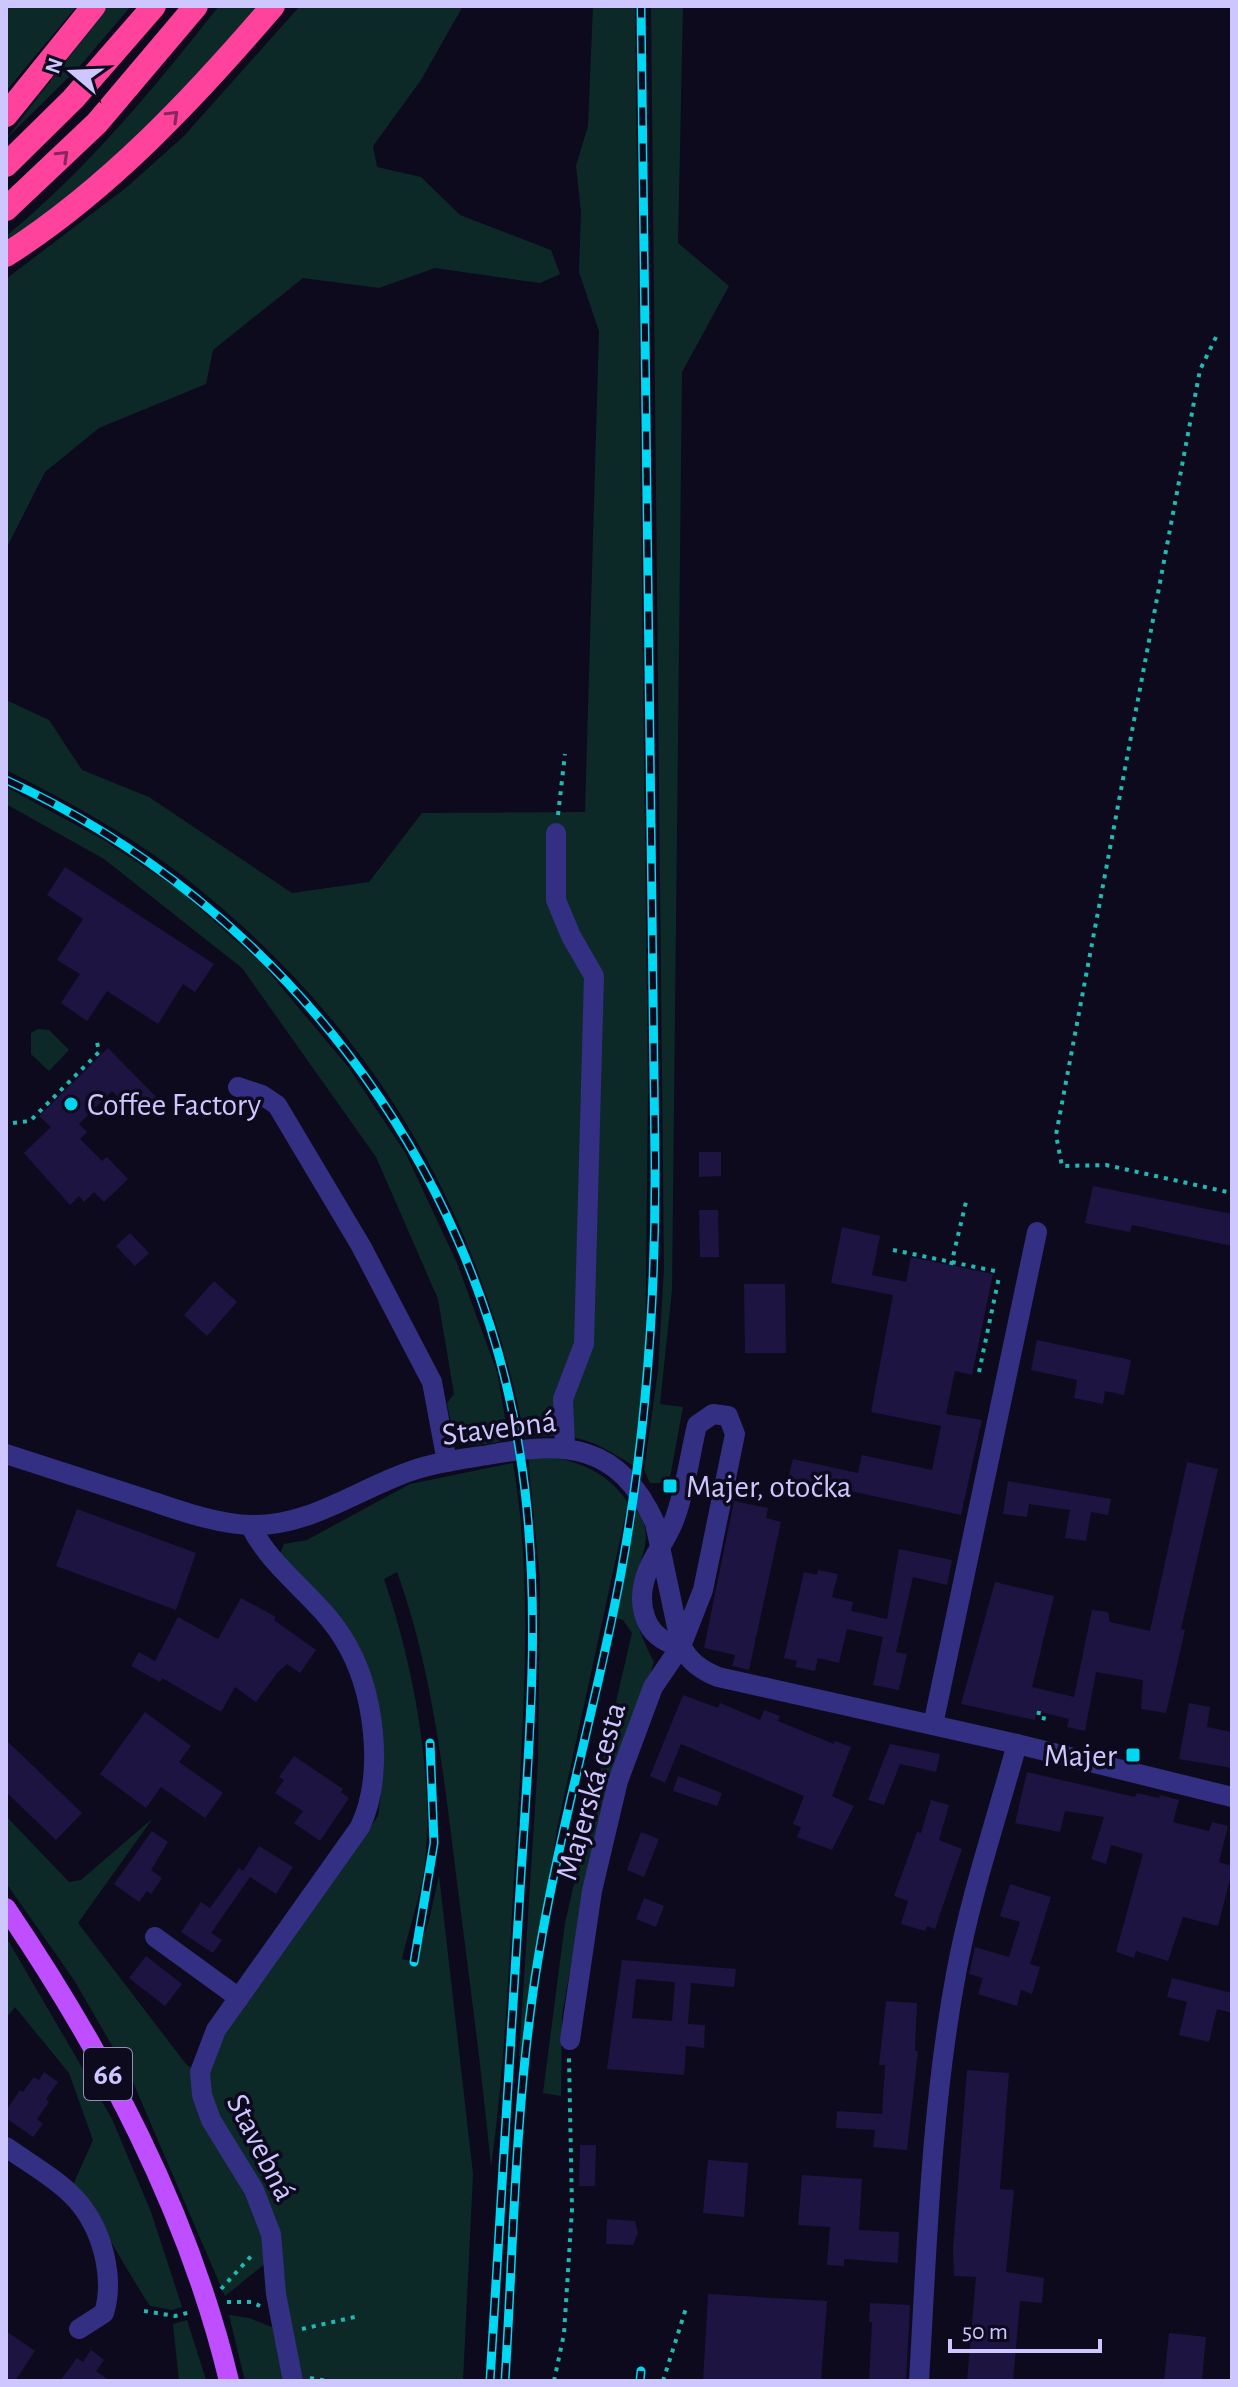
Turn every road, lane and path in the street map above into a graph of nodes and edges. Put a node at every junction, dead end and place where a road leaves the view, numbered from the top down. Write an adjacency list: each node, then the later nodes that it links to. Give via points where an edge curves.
1 (94, 6): 5 (highway)
2 (154, 6): 6 (highway, via 73,99)
3 (196, 6): 7 (highway, one-way to 3, via 97,123)
4 (273, 6): 8 (highway, one-way to 4, via 117,170 209,81)
5 (6, 115)
6 (6, 165)
7 (6, 209)
8 (6, 255)
9 (1216, 337): 15 (path, via 1200,370 1056,1135 1062,1166 1106,1165)
10 (565, 754): 11 (path)
11 (556, 833): 21 (street, via 556,900 594,976 584,1344 563,1399)
12 (96, 1037): 14 (path, via 99,1052 30,1121)
13 (238, 1087): 23 (street, via 277,1105 361,1246 432,1382)
14 (13, 1123)
15 (1232, 1193)
16 (966, 1202): 19 (path)
17 (1037, 1232): 29 (street)
18 (893, 1250): 19 (path)
19 (952, 1264): 20 (path, via 1000,1274)
20 (979, 1372)
21 (565, 1447): 23 (street, Stavebná, via 533,1446); 25 (street, Stavebná, via 607,1464 635,1489 655,1523)
22 (7, 1457): 24 (street, Stavebná, via 174,1508)
23 (447, 1462): 24 (street, Stavebná, via 412,1470 311,1515)
24 (250, 1525): 34 (street, Stavebná, via 262,1550 344,1639 363,1689 376,1769 371,1804 360,1827)
25 (660, 1549): 26 (street, Stavebná); 26 (street, Majerská cesta, via 676,1517 697,1425 713,1414 728,1416 735,1434 703,1590)
26 (681, 1646): 29 (street, via 688,1659 718,1677); 35 (street, Majerská cesta, via 653,1687 618,1781 592,1891)
27 (1039, 1711): 28 (path, via 1038,1717)
28 (1051, 1720)
29 (933, 1725): 30 (street)
30 (1017, 1744): 31 (street); 47 (street, via 970,1914 947,2028)
31 (1232, 1797)
32 (6, 1908): 43 (main road, 66, via 122,2099 188,2252)
33 (155, 1937): 34 (street)
34 (239, 1998): 37 (street, Stavebná, via 216,2030 200,2072 202,2095 211,2120 254,2190)
35 (570, 2040): 45 (path, via 572,2209 564,2334)
36 (6, 2147): 41 (street, via 85,2207 94,2220 109,2296 104,2313)
37 (271, 2234): 38 (path); 42 (street, Stavebná)
38 (212, 2299)
39 (687, 2305): 46 (path)
40 (359, 2316): 42 (path)
41 (79, 2329)
42 (283, 2333): 44 (street, Stavebná)
43 (229, 2381)
44 (293, 2381)
45 (554, 2381)
46 (663, 2381)
47 (919, 2381)

